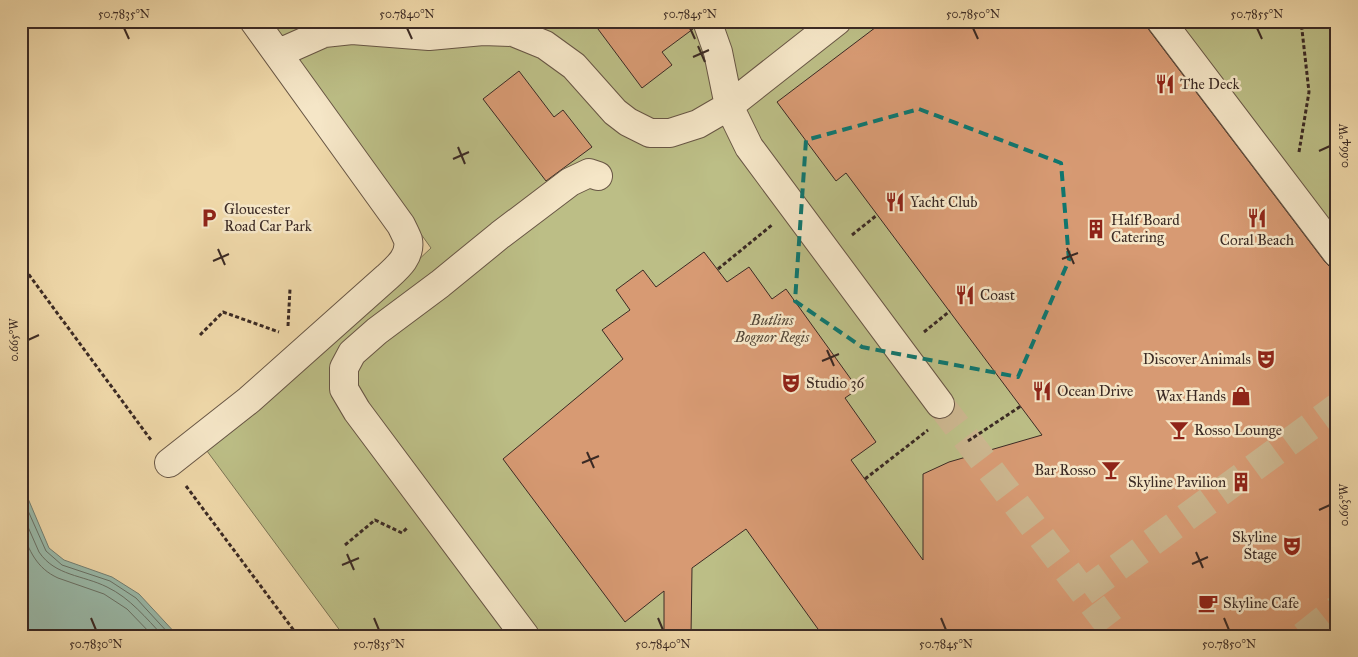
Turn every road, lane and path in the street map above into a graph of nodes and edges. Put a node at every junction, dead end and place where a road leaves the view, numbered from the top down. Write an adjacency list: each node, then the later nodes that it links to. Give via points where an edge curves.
1 (254, 21): 6 (street)
2 (707, 21): 7 (street, via 718,52)
3 (837, 21): 7 (street)
4 (1161, 21): 11 (street)
5 (1301, 21): 8 (path, via 1309,92)
6 (280, 56): 7 (street, via 324,33 352,30 429,36 513,32 545,45 574,66 615,112 650,133 670,133 698,124); 19 (street, via 401,224 408,240 407,252 401,264 249,400)
7 (729, 106): 10 (street, via 749,147)
8 (1299, 157)
9 (598, 176): 21 (street, via 589,173 570,182 352,352 344,368 344,389)
10 (794, 207): 13 (path); 17 (street)
11 (1337, 253)
12 (21, 264): 19 (path)
13 (718, 269)
14 (290, 289): 15 (path, via 287,334 223,312)
15 (200, 335)
16 (1021, 406): 18 (path)
17 (936, 415): 20 (path)
18 (968, 441)
19 (169, 463): 23 (path)
20 (865, 479)
21 (430, 508): 22 (path, via 402,532 375,520); 24 (street)
22 (344, 545)
23 (298, 636)
24 (525, 636)

